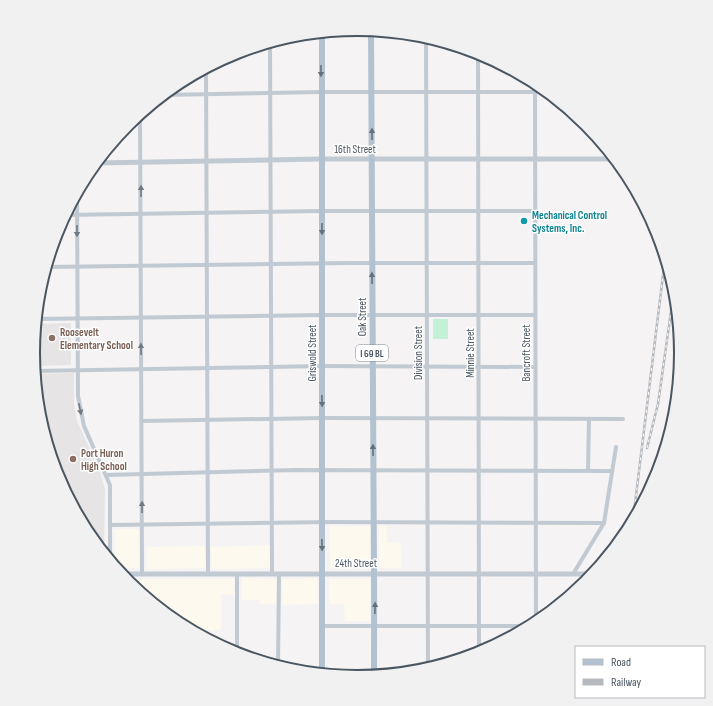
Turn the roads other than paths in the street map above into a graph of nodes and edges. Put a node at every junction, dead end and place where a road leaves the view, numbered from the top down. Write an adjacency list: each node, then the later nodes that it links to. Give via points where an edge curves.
1 (371, 37): 8 (main road, Oak Street / I 69 BL)
2 (322, 38): 7 (main road, Griswold Street, one-way to 7)
3 (426, 44): 9 (street, Division Street)
4 (270, 48): 12 (street)
5 (478, 60): 10 (street, Minnie Street)
6 (206, 74): 13 (street)
7 (321, 92): 8 (street); 12 (street); 17 (main road, Griswold Street)
8 (371, 92): 9 (street); 18 (main road, Oak Street / I 69 BL, one-way to 8)
9 (426, 92): 10 (street); 19 (street, Division Street)
10 (477, 92): 11 (street); 20 (street, Minnie Street)
11 (535, 92): 21 (street, Bancroft Street)
12 (271, 93): 13 (street); 22 (street)
13 (206, 94): 14 (street); 23 (street)
14 (173, 95)
15 (140, 122): 24 (street)
16 (606, 158): 21 (street, 16th Street)
17 (322, 159): 18 (street, 16th Street); 22 (street, 16th Street); 27 (main road, Griswold Street)
18 (372, 159): 19 (street, 16th Street); 28 (main road, Oak Street / I 69 BL)
19 (426, 159): 20 (street, 16th Street); 29 (street, Division Street)
20 (478, 159): 21 (street, 16th Street); 30 (street, Minnie Street)
21 (535, 159): 31 (street, Bancroft Street)
22 (271, 160): 23 (street, 16th Street); 32 (street)
23 (206, 161): 24 (street, 16th Street); 33 (street)
24 (140, 162): 25 (street, 16th Street); 34 (street, one-way to 24)
25 (103, 163)
26 (76, 205): 36 (street)
27 (322, 211): 28 (street); 32 (street); 37 (main road, Griswold Street, one-way to 37)
28 (372, 211): 29 (street); 38 (main road, Oak Street / I 69 BL)
29 (427, 211): 30 (street); 39 (street, Division Street)
30 (478, 211): 31 (street); 40 (street, Minnie Street)
31 (535, 211): 41 (street, Bancroft Street)
32 (271, 212): 33 (street); 42 (street)
33 (206, 213): 34 (street); 43 (street)
34 (141, 214): 36 (street); 44 (street)
35 (71, 215): 36 (street)
36 (76, 215): 46 (street, one-way to 46)
37 (322, 263): 38 (street); 42 (street); 48 (main road, Griswold Street)
38 (372, 263): 39 (street); 47 (main road, Oak Street / I 69 BL, one-way to 38)
39 (427, 263): 40 (street); 49 (street, Division Street)
40 (478, 263): 41 (street); 50 (street, Minnie Street)
41 (535, 263): 51 (street, Bancroft Street)
42 (272, 264): 43 (street); 53 (street)
43 (207, 265): 44 (street); 52 (street)
44 (141, 266): 46 (street); 54 (street)
45 (51, 267): 46 (street)
46 (77, 267): 56 (street)
47 (372, 314): 48 (street); 49 (street); 58 (main road, Oak Street / I 69 BL)
48 (322, 315): 53 (street); 57 (main road, Griswold Street)
49 (427, 315): 50 (street); 59 (street, Division Street)
50 (478, 315): 51 (street); 61 (street, Minnie Street)
51 (535, 315): 62 (street, Bancroft Street)
52 (207, 316): 53 (street); 54 (street); 63 (street)
53 (272, 316): 60 (street)
54 (141, 318): 56 (street); 64 (street, one-way to 54)
55 (41, 319): 56 (street)
56 (77, 319): 65 (street)
57 (322, 366): 58 (street); 60 (street); 67 (main road, Griswold Street, one-way to 67)
58 (372, 366): 59 (street); 68 (main road, Oak Street / I 69 BL)
59 (427, 366): 61 (street); 71 (street, Division Street)
60 (272, 367): 63 (street); 70 (street)
61 (479, 367): 62 (street); 69 (street, Minnie Street)
62 (535, 367): 72 (street, Bancroft Street)
63 (207, 368): 64 (street); 75 (street)
64 (142, 369): 65 (street); 76 (street)
65 (77, 370): 66 (street); 88 (street, one-way to 88, via 82,418)
66 (40, 371)
67 (322, 418): 68 (street); 70 (street); 78 (main road, Griswold Street)
68 (372, 418): 71 (street); 79 (main road, Oak Street / I 69 BL, one-way to 68)
69 (479, 418): 71 (street); 72 (street); 81 (street, Minnie Street)
70 (272, 419): 75 (street); 84 (street)
71 (427, 419): 80 (street, Division Street)
72 (535, 419): 73 (street); 82 (street, Bancroft Street)
73 (589, 419): 74 (street); 83 (street)
74 (623, 419)
75 (207, 420): 76 (street); 86 (street)
76 (142, 421): 87 (street)
77 (616, 447): 85 (street)
78 (322, 470): 79 (street); 84 (street); 89 (main road, Griswold Street)
79 (373, 470): 80 (street); 90 (main road, Oak Street / I 69 BL)
80 (428, 470): 81 (street); 91 (street, Division Street)
81 (480, 470): 82 (street); 92 (street, Minnie Street)
82 (535, 470): 83 (street); 93 (street, Bancroft Street)
83 (588, 470): 85 (street)
84 (272, 471): 86 (street); 94 (street)
85 (612, 471): 95 (street)
86 (207, 472): 87 (street); 96 (street)
87 (142, 473): 88 (street); 98 (street, one-way to 87)
88 (106, 474): 97 (street, via 111,493)
89 (322, 522): 90 (street); 94 (street); 100 (main road, Griswold Street, one-way to 100)
90 (373, 522): 91 (street); 107 (main road, Oak Street / I 69 BL)
91 (428, 522): 92 (street); 108 (street, Division Street)
92 (480, 522): 93 (street); 109 (street, Minnie Street)
93 (535, 522): 95 (street); 110 (street, Bancroft Street)
94 (272, 523): 96 (street); 105 (street)
95 (604, 523): 111 (street)
96 (208, 524): 98 (street); 103 (street)
97 (111, 525): 98 (street); 99 (street)
98 (142, 525): 102 (street)
99 (110, 552)
100 (322, 573): 106 (street, 24th Street); 107 (street, 24th Street); 114 (main road, Griswold Street)
101 (129, 574): 102 (street, 24th Street)
102 (142, 574): 103 (street, 24th Street)
103 (208, 574): 104 (street, 24th Street)
104 (237, 574): 105 (street, 24th Street); 120 (street)
105 (272, 574): 106 (street, 24th Street)
106 (279, 574): 121 (street)
107 (375, 574): 108 (street, 24th Street); 115 (main road, Oak Street / I 69 BL, one-way to 107)
108 (428, 574): 109 (street, 24th Street); 116 (street, Division Street)
109 (480, 574): 110 (street, 24th Street); 117 (street, Minnie Street)
110 (535, 574): 111 (street, 24th Street); 113 (street, Bancroft Street)
111 (573, 574): 112 (street, 24th Street)
112 (584, 574)
113 (536, 615)
114 (322, 626): 115 (street); 123 (main road, Griswold Street)
115 (374, 626): 116 (street); 124 (main road, Oak Street / I 69 BL)
116 (428, 626): 117 (street); 122 (street, Division Street)
117 (479, 626): 118 (street); 119 (street, Minnie Street)
118 (518, 626)
119 (479, 646)
120 (237, 647)
121 (278, 660)
122 (428, 662)
123 (322, 668)
124 (374, 669)

